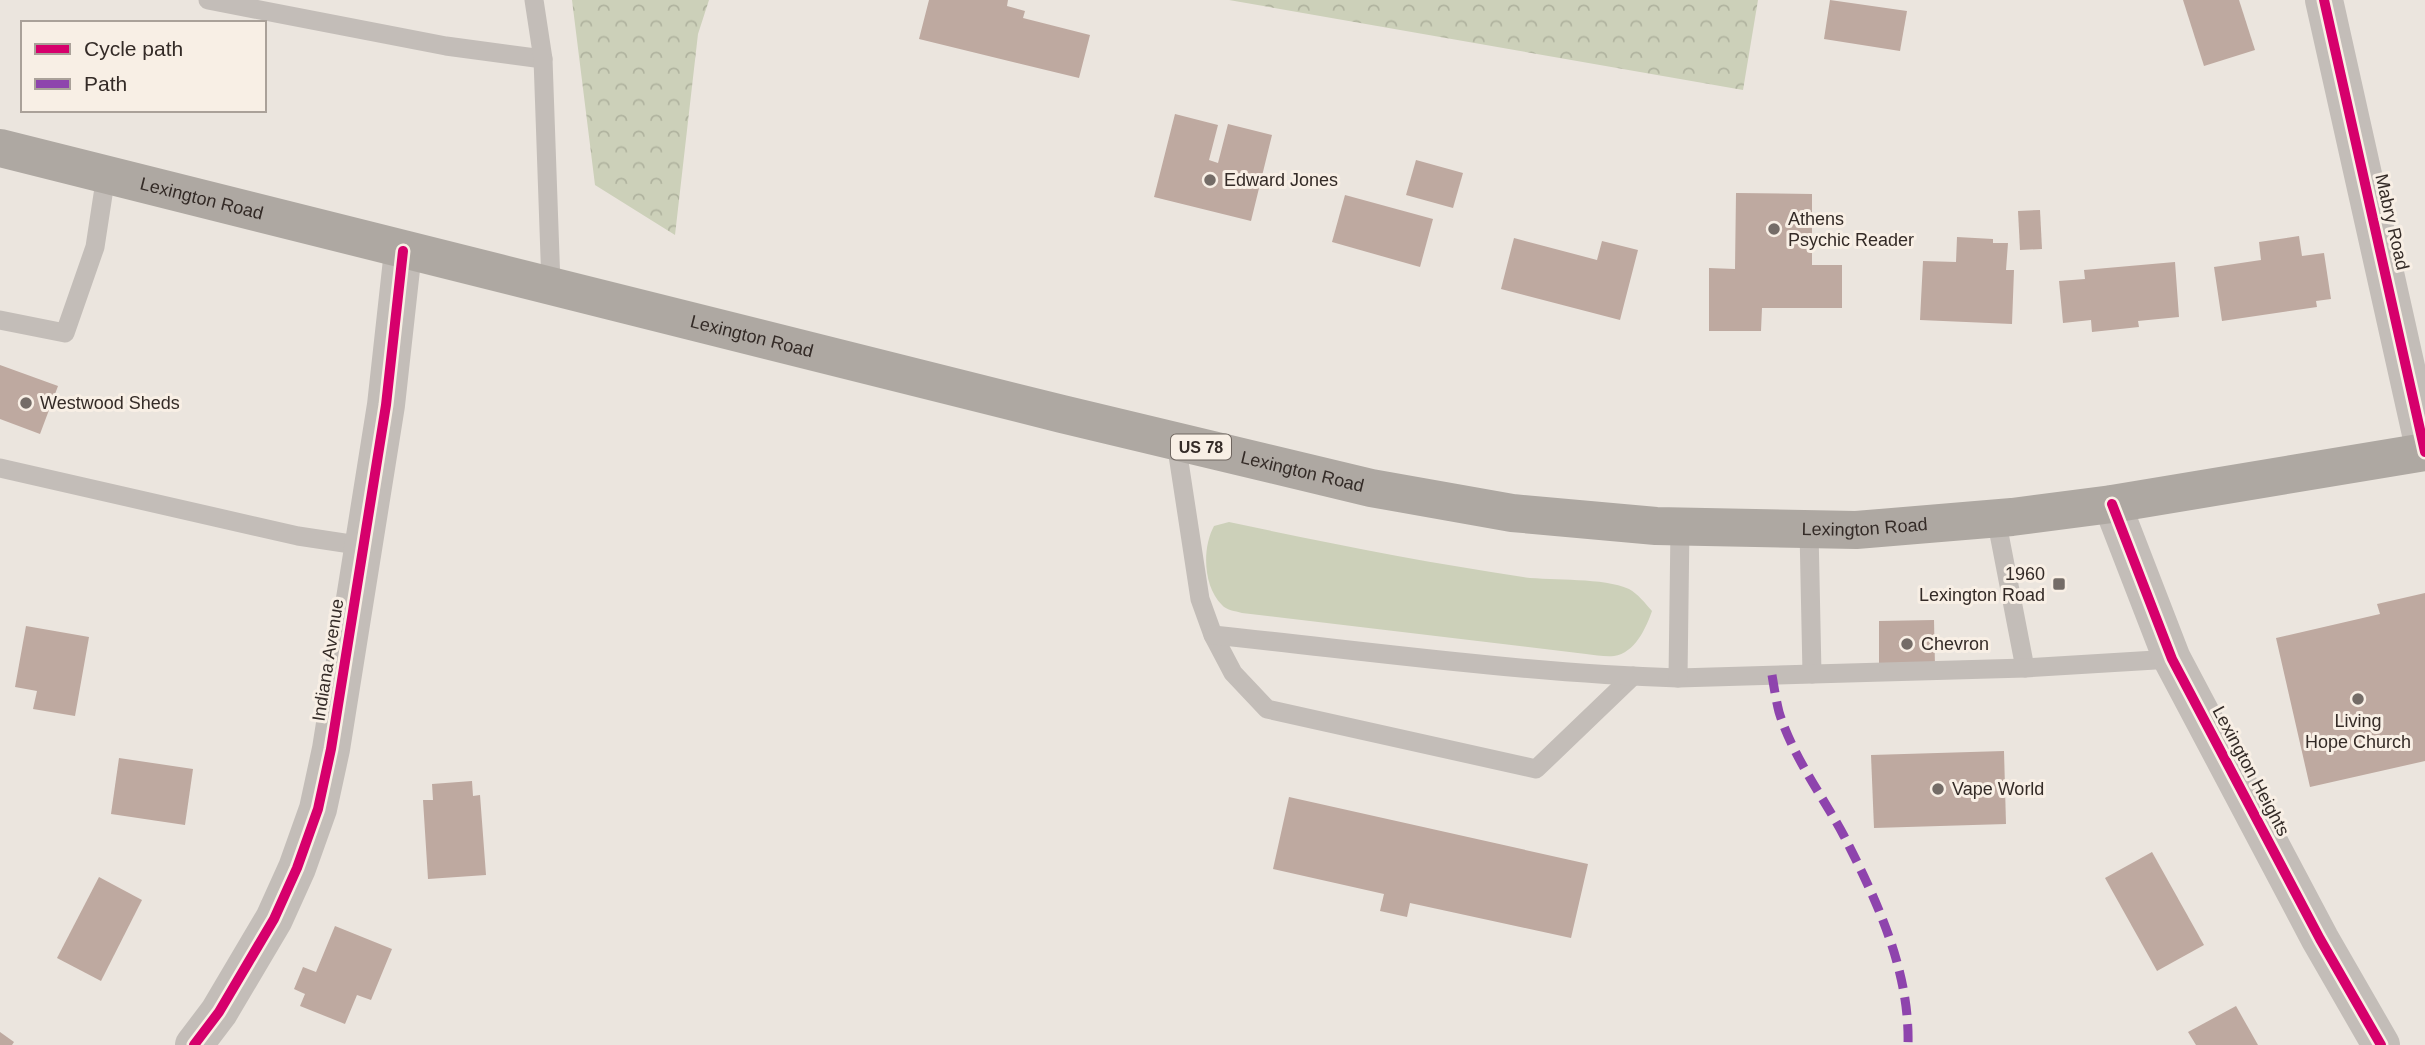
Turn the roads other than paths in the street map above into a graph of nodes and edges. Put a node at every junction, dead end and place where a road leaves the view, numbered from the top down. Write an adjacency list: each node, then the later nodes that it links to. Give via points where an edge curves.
1 (208, 0): 4 (lane, via 446,46)
2 (534, 0): 4 (lane)
3 (2324, 0): 11 (street, Mabry Road)
4 (543, 59): 8 (lane)
5 (0, 148): 6 (highway, Lexington Road / US 78)
6 (106, 175): 7 (highway, Lexington Road / US 78); 9 (lane, via 95,247 65,333)
7 (403, 251): 8 (highway, Lexington Road / US 78); 17 (street, Indiana Avenue, via 386,405)
8 (551, 285): 10 (highway, Lexington Road / US 78)
9 (0, 320)
10 (1176, 442): 15 (highway, Lexington Road / US 78, via 1371,488 1512,513); 18 (lane, via 1200,599)
11 (2425, 452): 13 (highway, Lexington Road / US 78)
12 (0, 468): 17 (lane, via 298,536)
13 (2112, 504): 14 (highway, Lexington Road / US 78); 19 (street, Lexington Heights)
14 (1996, 518): 16 (highway, Lexington Road / US 78); 20 (lane)
15 (1680, 526): 16 (highway, Lexington Road / US 78); 23 (lane)
16 (1810, 530): 21 (lane)
17 (363, 546): 24 (street, Indiana Avenue, via 317,809 274,919)
18 (1213, 635): 22 (lane); 22 (lane, via 1233,673 1267,709 1536,769)
19 (2172, 659): 20 (lane); 25 (street, Lexington Heights)
20 (2025, 668): 21 (lane)
21 (1812, 674): 23 (lane)
22 (1633, 676): 23 (lane)
23 (1678, 678)
24 (194, 1045)
25 (2381, 1045)

